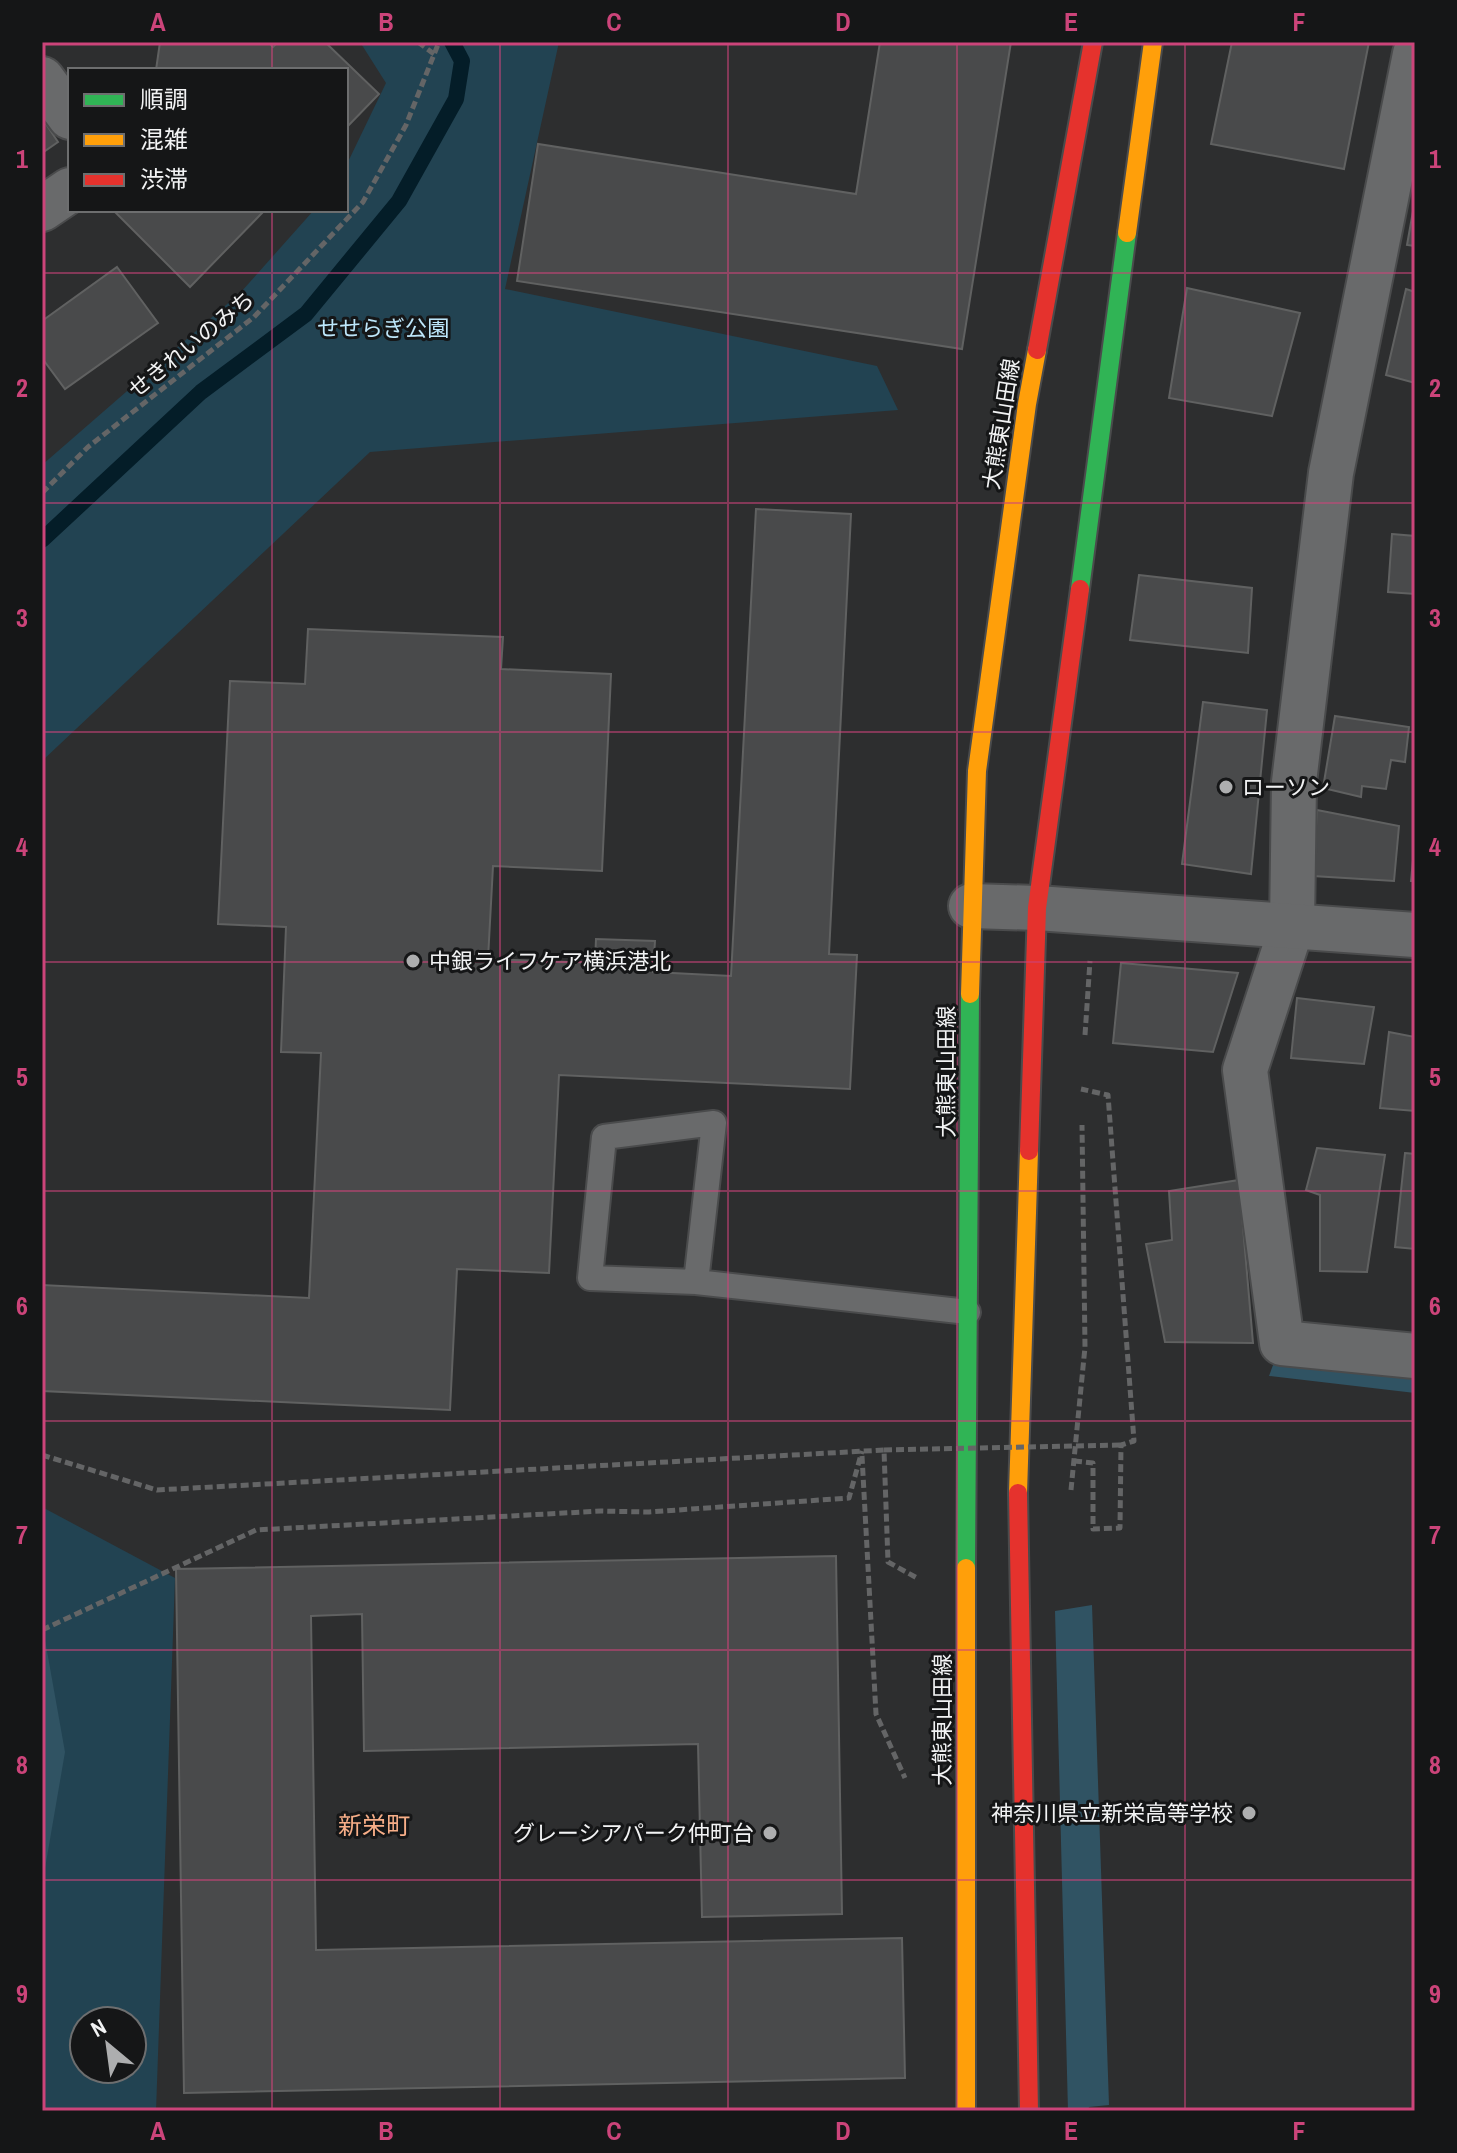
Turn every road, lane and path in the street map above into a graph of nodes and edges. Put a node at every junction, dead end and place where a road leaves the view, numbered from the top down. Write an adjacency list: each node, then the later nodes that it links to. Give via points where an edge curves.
1 (418, 42): 5 (path)
2 (439, 42): 5 (path, せきれいのみち)
3 (1093, 42): 13 (street, 大熊東山田線, via 1025,419 977,771)
4 (1153, 42): 14 (street)
5 (434, 54): 12 (path, せきれいのみち, via 406,125 363,202 254,317 88,447)
6 (1415, 54): 9 (street)
7 (42, 79): 8 (street)
8 (68, 114)
9 (1409, 118): 16 (street, via 1331,473 1294,782)
10 (68, 191): 11 (street)
11 (42, 209)
12 (42, 493)
13 (971, 906): 14 (street); 24 (street, 大熊東山田線)
14 (1037, 908): 15 (street); 36 (street, via 1018,1464)
15 (1094, 912): 16 (street); 18 (path)
16 (1292, 926): 17 (street); 25 (street, via 1245,1070 1282,1343)
17 (1415, 935)
18 (1084, 1045)
19 (1082, 1074): 20 (path)
20 (1081, 1089): 21 (path); 26 (path, via 1108,1095 1134,1441)
21 (1082, 1104)
22 (1082, 1119): 30 (path, via 1085,1347)
23 (696, 1282): 23 (lane, via 714,1123 604,1137 590,1278); 24 (lane)
24 (968, 1312): 35 (street, 大熊東山田線)
25 (1415, 1356)
26 (1121, 1445): 27 (path, bridge); 30 (path, via 1120,1528 1093,1529 1093,1463)
27 (884, 1450): 28 (path); 32 (path, via 888,1562)
28 (862, 1451): 29 (path, via 157,1490); 33 (path, via 849,1498 256,1530); 34 (path, via 876,1714)
29 (42, 1455)
30 (1073, 1461): 31 (path)
31 (1071, 1492)
32 (919, 1579)
33 (42, 1630)
34 (905, 1778)
35 (966, 2111)
36 (1029, 2111)

